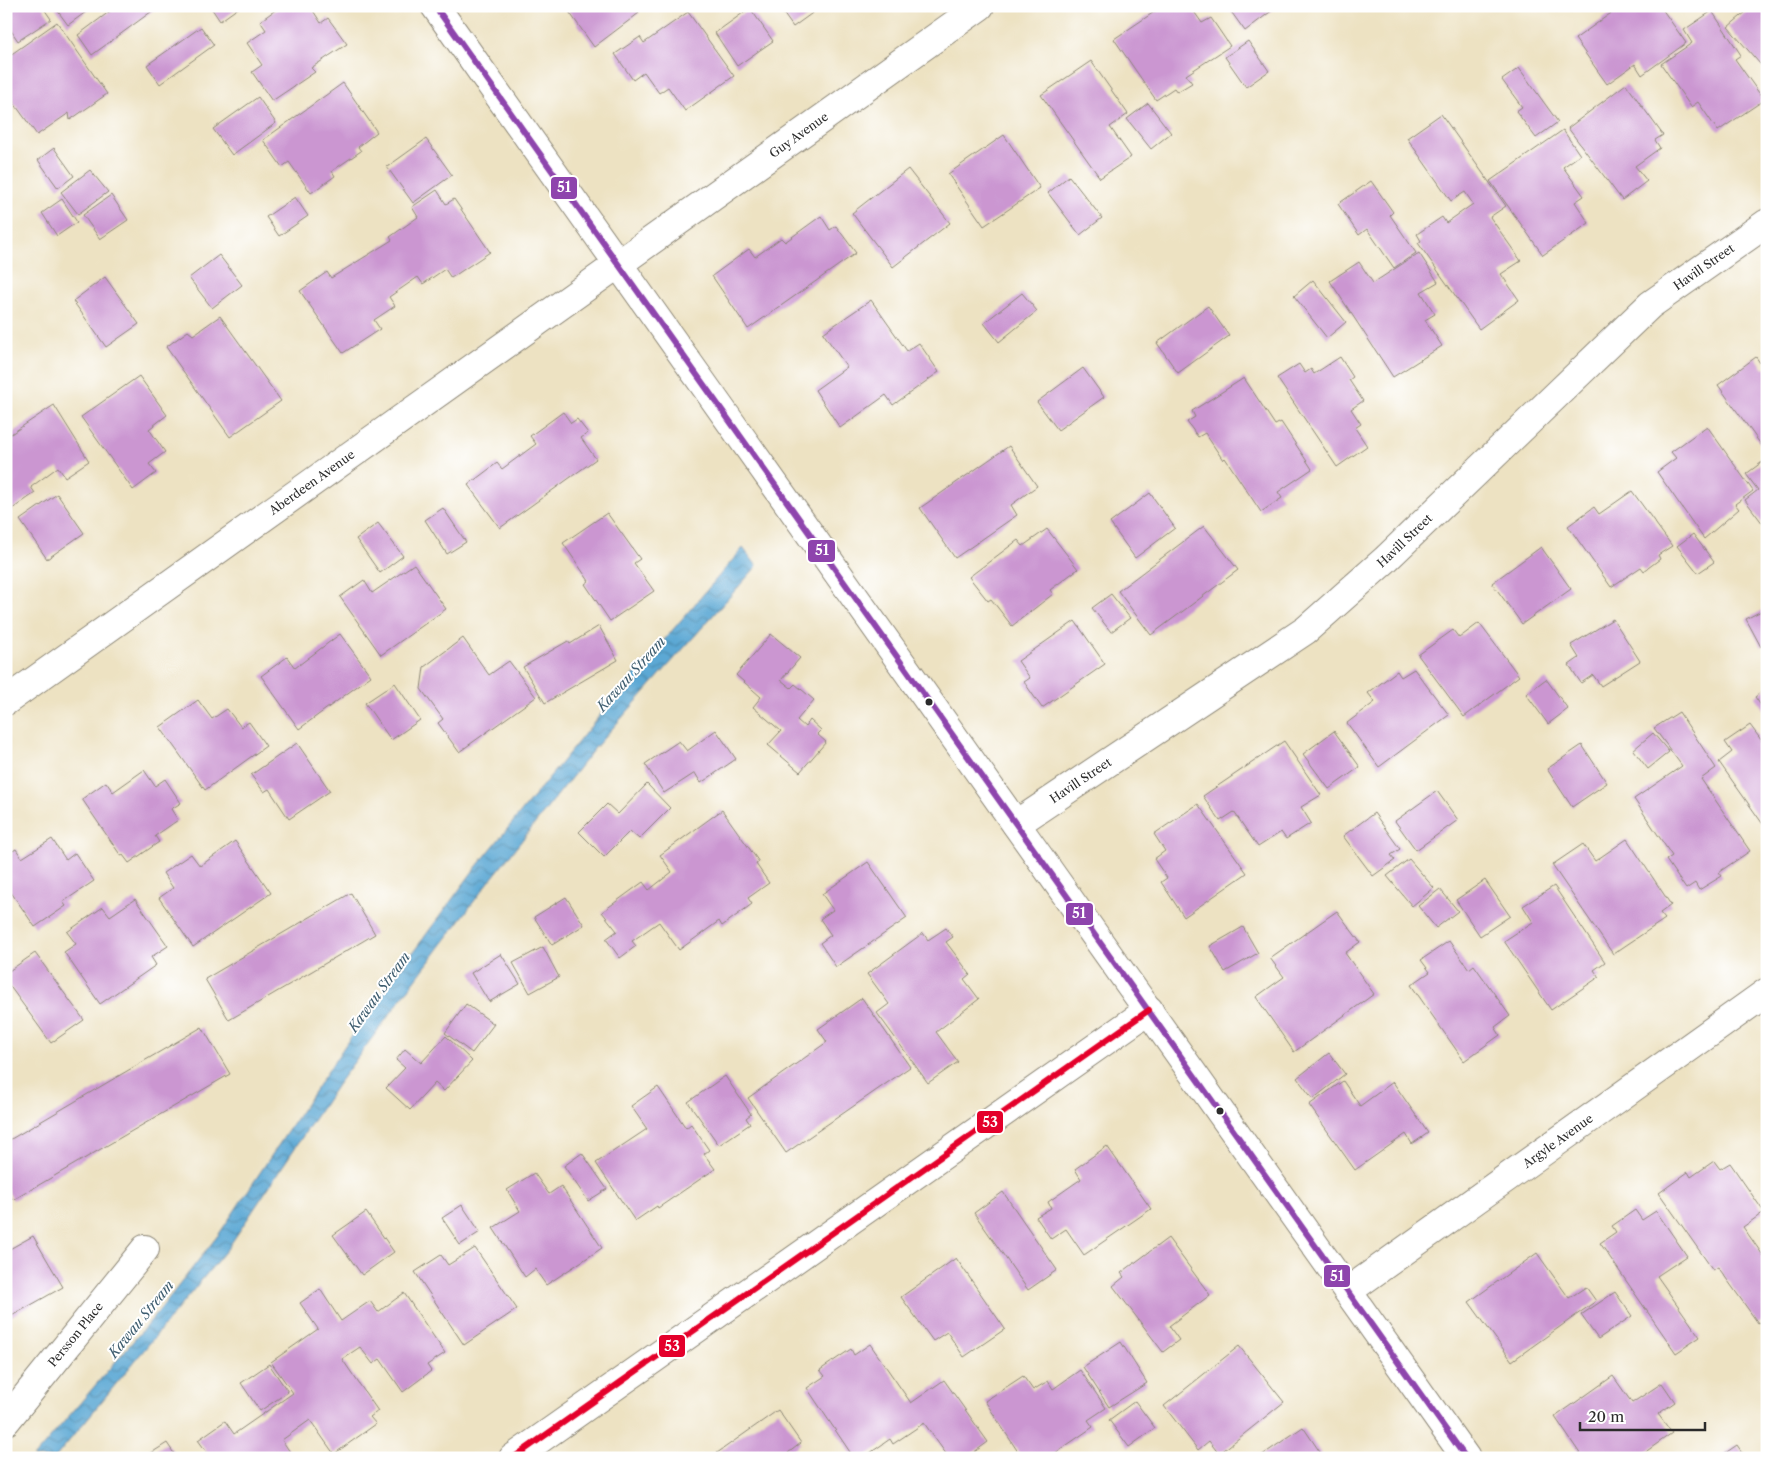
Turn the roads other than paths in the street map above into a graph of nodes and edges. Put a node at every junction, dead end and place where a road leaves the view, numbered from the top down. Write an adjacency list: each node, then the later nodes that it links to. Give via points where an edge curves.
1 (435, 6): 4 (street)
2 (980, 6): 4 (street, Guy Avenue)
3 (1767, 223): 6 (street, Havill Street, via 1650,305 1385,560 1306,630)
4 (618, 265): 5 (street, Aberdeen Avenue); 6 (street)
5 (6, 701)
6 (1016, 824): 8 (street)
7 (1767, 992): 10 (street, Argyle Avenue)
8 (1149, 1010): 10 (street); 12 (street)
9 (144, 1248): 11 (street, Persson Place)
10 (1348, 1291): 14 (street)
11 (6, 1421)
12 (547, 1448): 13 (street)
13 (513, 1458)
14 (1466, 1458)

